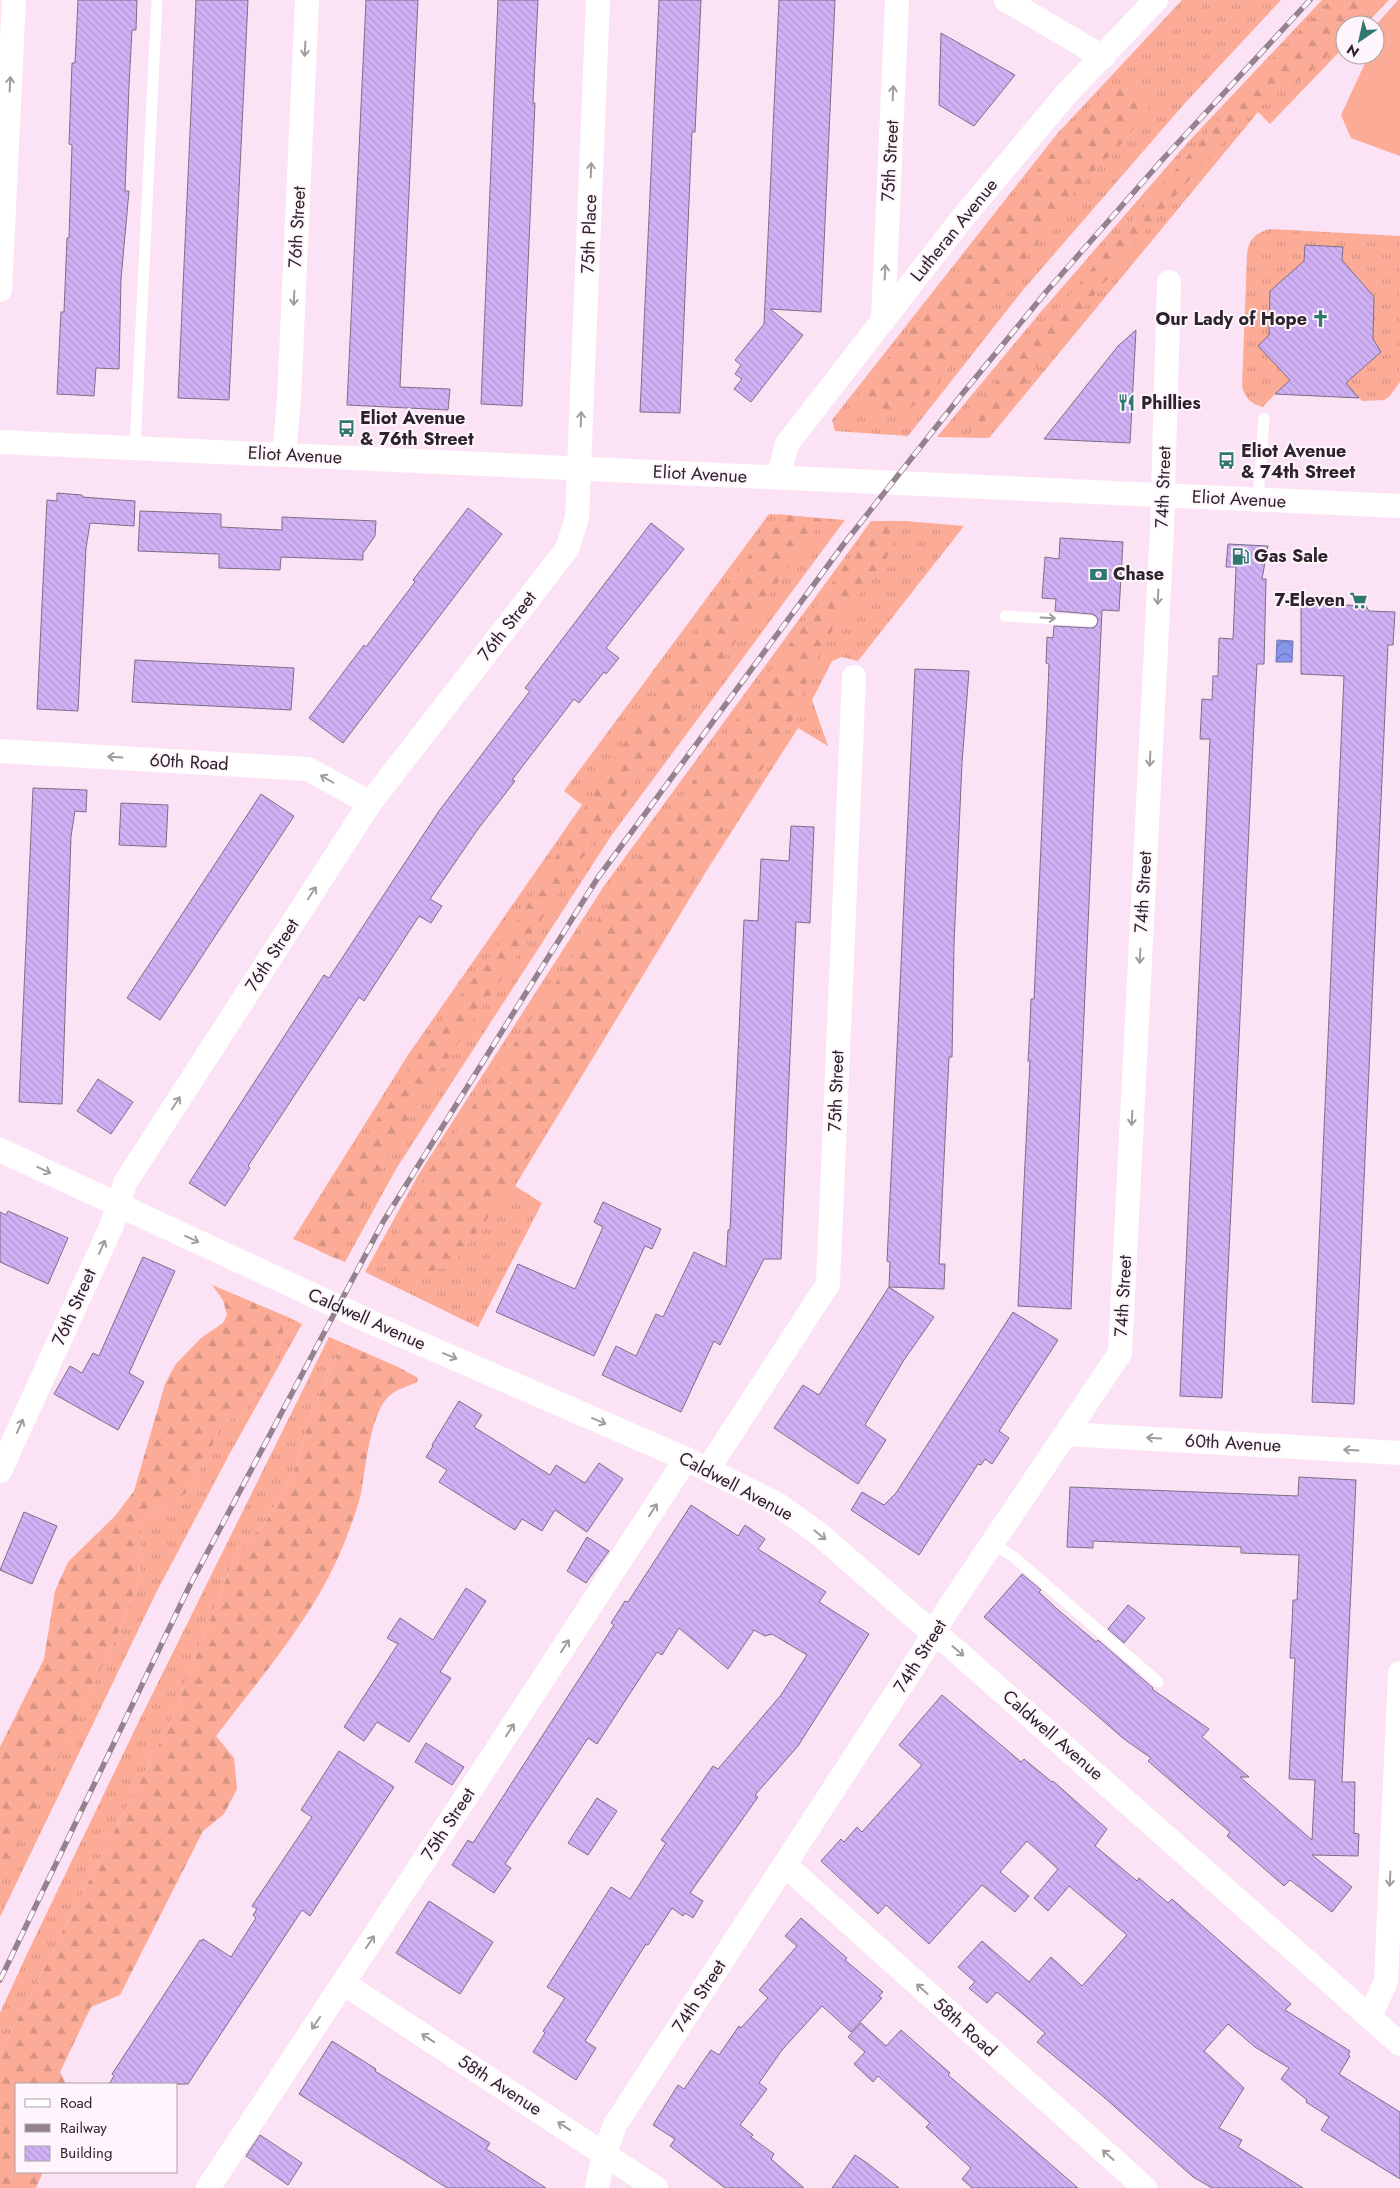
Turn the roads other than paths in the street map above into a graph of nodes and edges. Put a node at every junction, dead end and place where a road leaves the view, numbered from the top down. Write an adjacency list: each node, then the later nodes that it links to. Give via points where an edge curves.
1 (14, 0): 10 (street, one-way to 1)
2 (157, 0): 14 (lane)
3 (307, 0): 15 (street, 76th Street, one-way to 15)
4 (598, 0): 16 (street, 75th Place, one-way to 4)
5 (897, 0): 11 (street, 75th Street, one-way to 5)
6 (1006, 0): 8 (street)
7 (1156, 0): 8 (street, Lutheran Avenue)
8 (1102, 57): 11 (street, Lutheran Avenue, via 1067,93 960,220)
9 (1169, 282): 18 (street, 74th Street)
10 (0, 290)
11 (882, 321): 17 (street, Lutheran Avenue, via 787,444)
12 (1264, 418): 19 (lane)
13 (0, 442): 14 (street, Eliot Avenue)
14 (135, 448): 15 (street, Eliot Avenue)
15 (284, 455): 16 (street, Eliot Avenue)
16 (579, 468): 17 (street, Eliot Avenue); 25 (street, 76th Street, via 577,518 567,549)
17 (778, 478): 18 (street, Eliot Avenue)
18 (1163, 495): 19 (street, Eliot Avenue); 28 (street, 74th Street, one-way to 28, via 1120,1353)
19 (1258, 500): 20 (street, Eliot Avenue)
20 (1400, 506)
21 (1005, 616): 22 (lane, one-way to 22)
22 (1091, 620)
23 (854, 677): 32 (street, 75th Street, via 828,1284)
24 (0, 751): 25 (street, 60th Road, one-way to 24, via 308,769)
25 (370, 804): 27 (street, 76th Street, one-way to 25, via 125,1183)
26 (0, 1150): 27 (street, Caldwell Avenue, one-way to 27)
27 (118, 1204): 30 (street, Caldwell Avenue, one-way to 30, via 373,1323); 31 (street, 76th Street, one-way to 27, via 112,1225)
28 (1066, 1434): 29 (street, 60th Avenue, one-way to 28); 33 (street, 74th Street)
29 (1400, 1453)
30 (686, 1459): 32 (street, Caldwell Avenue); 38 (street, 75th Street, one-way to 30)
31 (1, 1466)
32 (708, 1469): 34 (street, Caldwell Avenue, one-way to 34, via 777,1504 819,1534)
33 (993, 1543): 34 (street, 74th Street); 36 (lane, via 1015,1558)
34 (934, 1633): 37 (street, 74th Street); 39 (street, Caldwell Avenue, one-way to 39)
35 (1400, 1673): 39 (street, one-way to 39, via 1386,1981)
36 (1158, 1682)
37 (785, 1865): 41 (street, 74th Street, via 615,2125); 45 (street, 58th Road, one-way to 37)
38 (343, 1983): 41 (street, 58th Avenue, one-way to 38); 42 (street, 75th Street, one-way to 42)
39 (1370, 2017): 40 (street, Caldwell Avenue)
40 (1400, 2044)
41 (604, 2154): 43 (street, 74th Street); 44 (street, 58th Avenue)
42 (208, 2188)
43 (597, 2188)
44 (656, 2188)
45 (1145, 2188)

